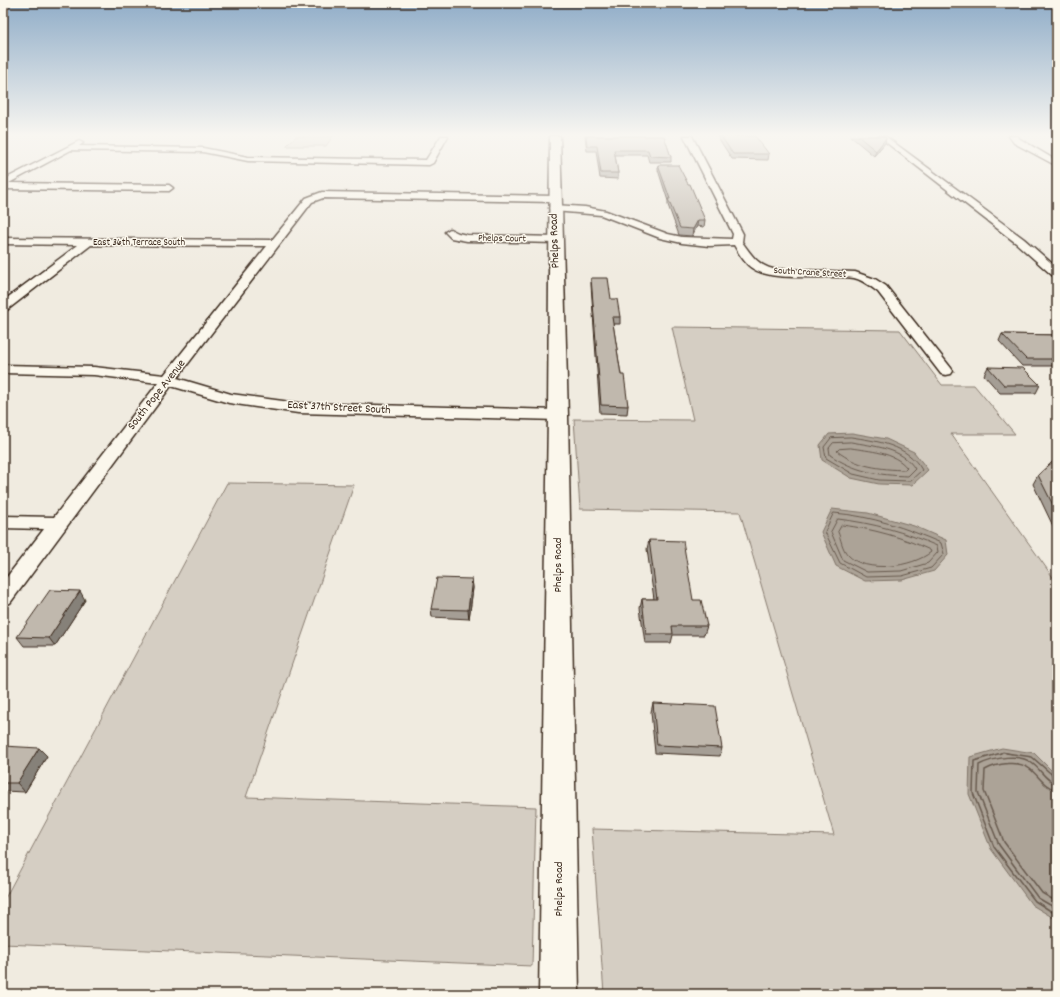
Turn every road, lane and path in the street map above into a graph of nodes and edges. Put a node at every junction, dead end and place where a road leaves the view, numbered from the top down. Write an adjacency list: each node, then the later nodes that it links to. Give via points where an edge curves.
1 (555, 183): 6 (street, Phelps Road)
2 (712, 183): 11 (street, South Crane Street, via 738,234)
3 (943, 183): 13 (street, via 1020,241)
4 (3, 185): 5 (street)
5 (169, 188)
6 (554, 203): 8 (street, Phelps Road); 11 (street, via 603,213 665,236 688,241); 12 (street, South Pope Avenue, via 322,195 309,200)
7 (450, 232): 8 (street, Phelps Court, via 455,236 467,238)
8 (556, 240): 18 (street, Phelps Road)
9 (3, 241): 10 (street, East 36th Terrace South)
10 (88, 242): 12 (street, East 36th Terrace South); 14 (street)
11 (737, 242): 16 (street, South Crane Street, via 752,263 761,269 773,272 854,275 871,281 882,289)
12 (274, 243): 17 (street, South Pope Avenue)
13 (1057, 274)
14 (3, 307)
15 (3, 369): 17 (street, East 37th Street South, via 94,371)
16 (946, 371)
17 (168, 380): 18 (street, East 37th Street South, via 229,398 298,408); 20 (street, South Pope Avenue)
18 (558, 415): 22 (street, Phelps Road)
19 (3, 522): 20 (street)
20 (58, 523): 21 (street, South Pope Avenue)
21 (3, 597)
22 (560, 994)

